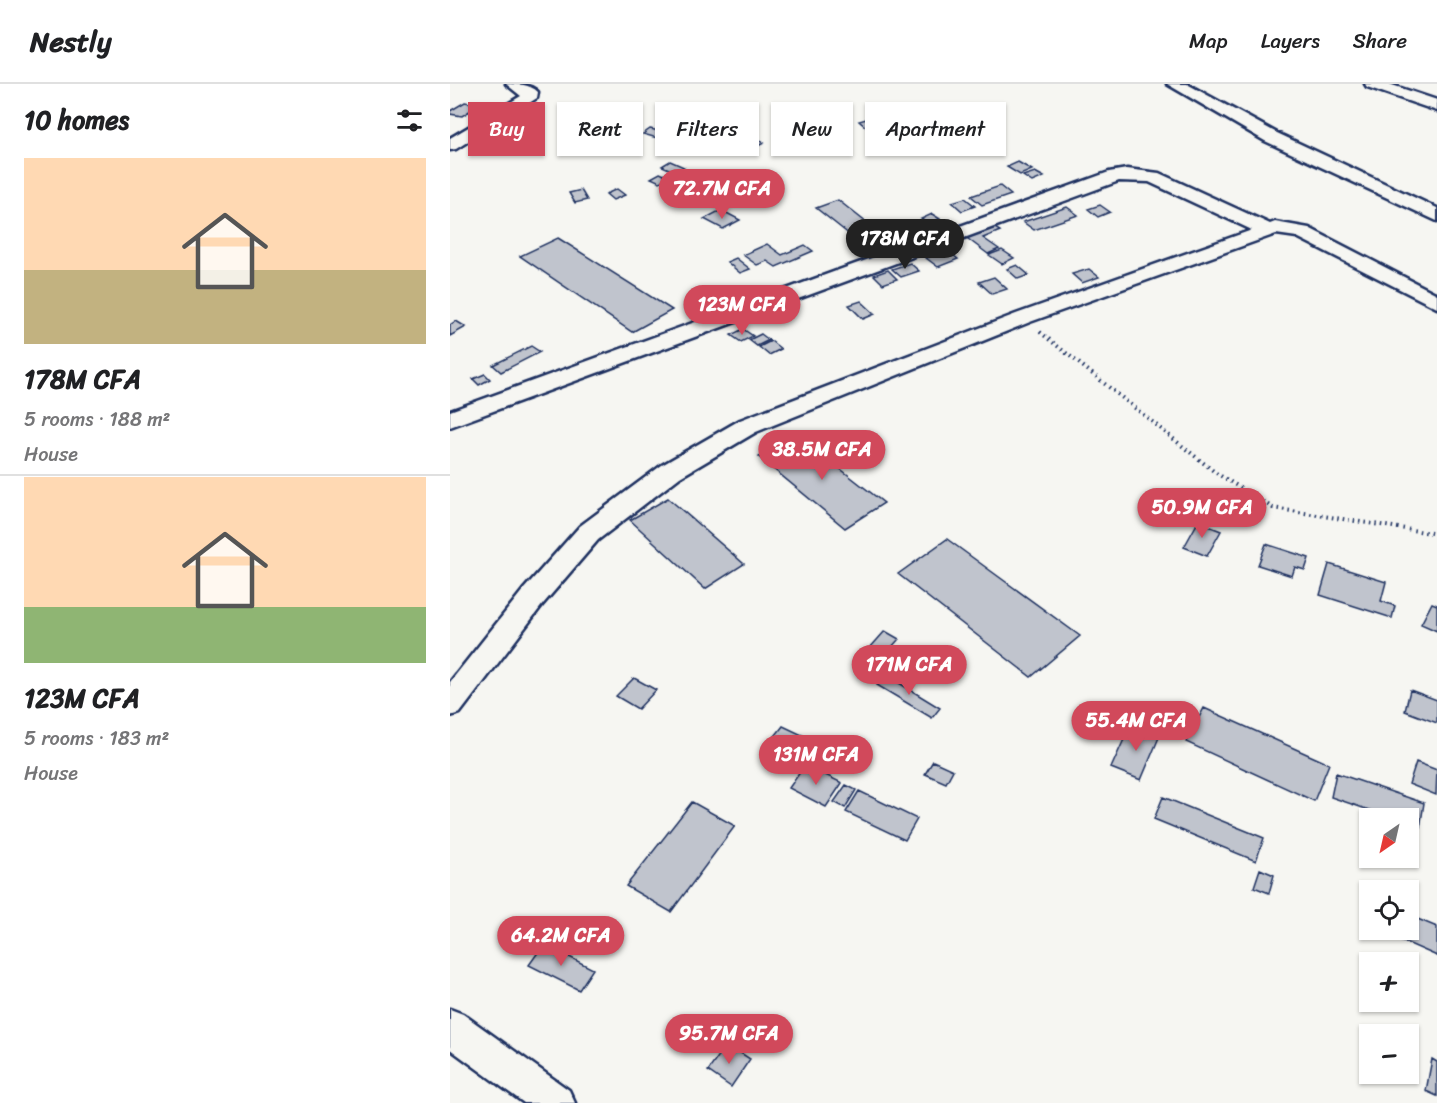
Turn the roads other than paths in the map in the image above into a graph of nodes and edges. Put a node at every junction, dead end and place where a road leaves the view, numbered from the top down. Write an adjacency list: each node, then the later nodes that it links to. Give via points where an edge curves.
1 (514, 84): 5 (street, via 530,92 529,98)
2 (1175, 84): 6 (street, via 1270,136)
3 (1373, 84): 4 (street)
4 (1437, 106)
5 (450, 145)
6 (1437, 214)
7 (1268, 230): 8 (street, via 1284,227 1302,232); 9 (street, via 1153,177 1114,176); 10 (street, via 1023,318 748,426 671,471 589,533 533,597)
8 (1437, 302)
9 (450, 419)
10 (450, 704)
11 (450, 1027): 12 (street)
12 (556, 1103)

